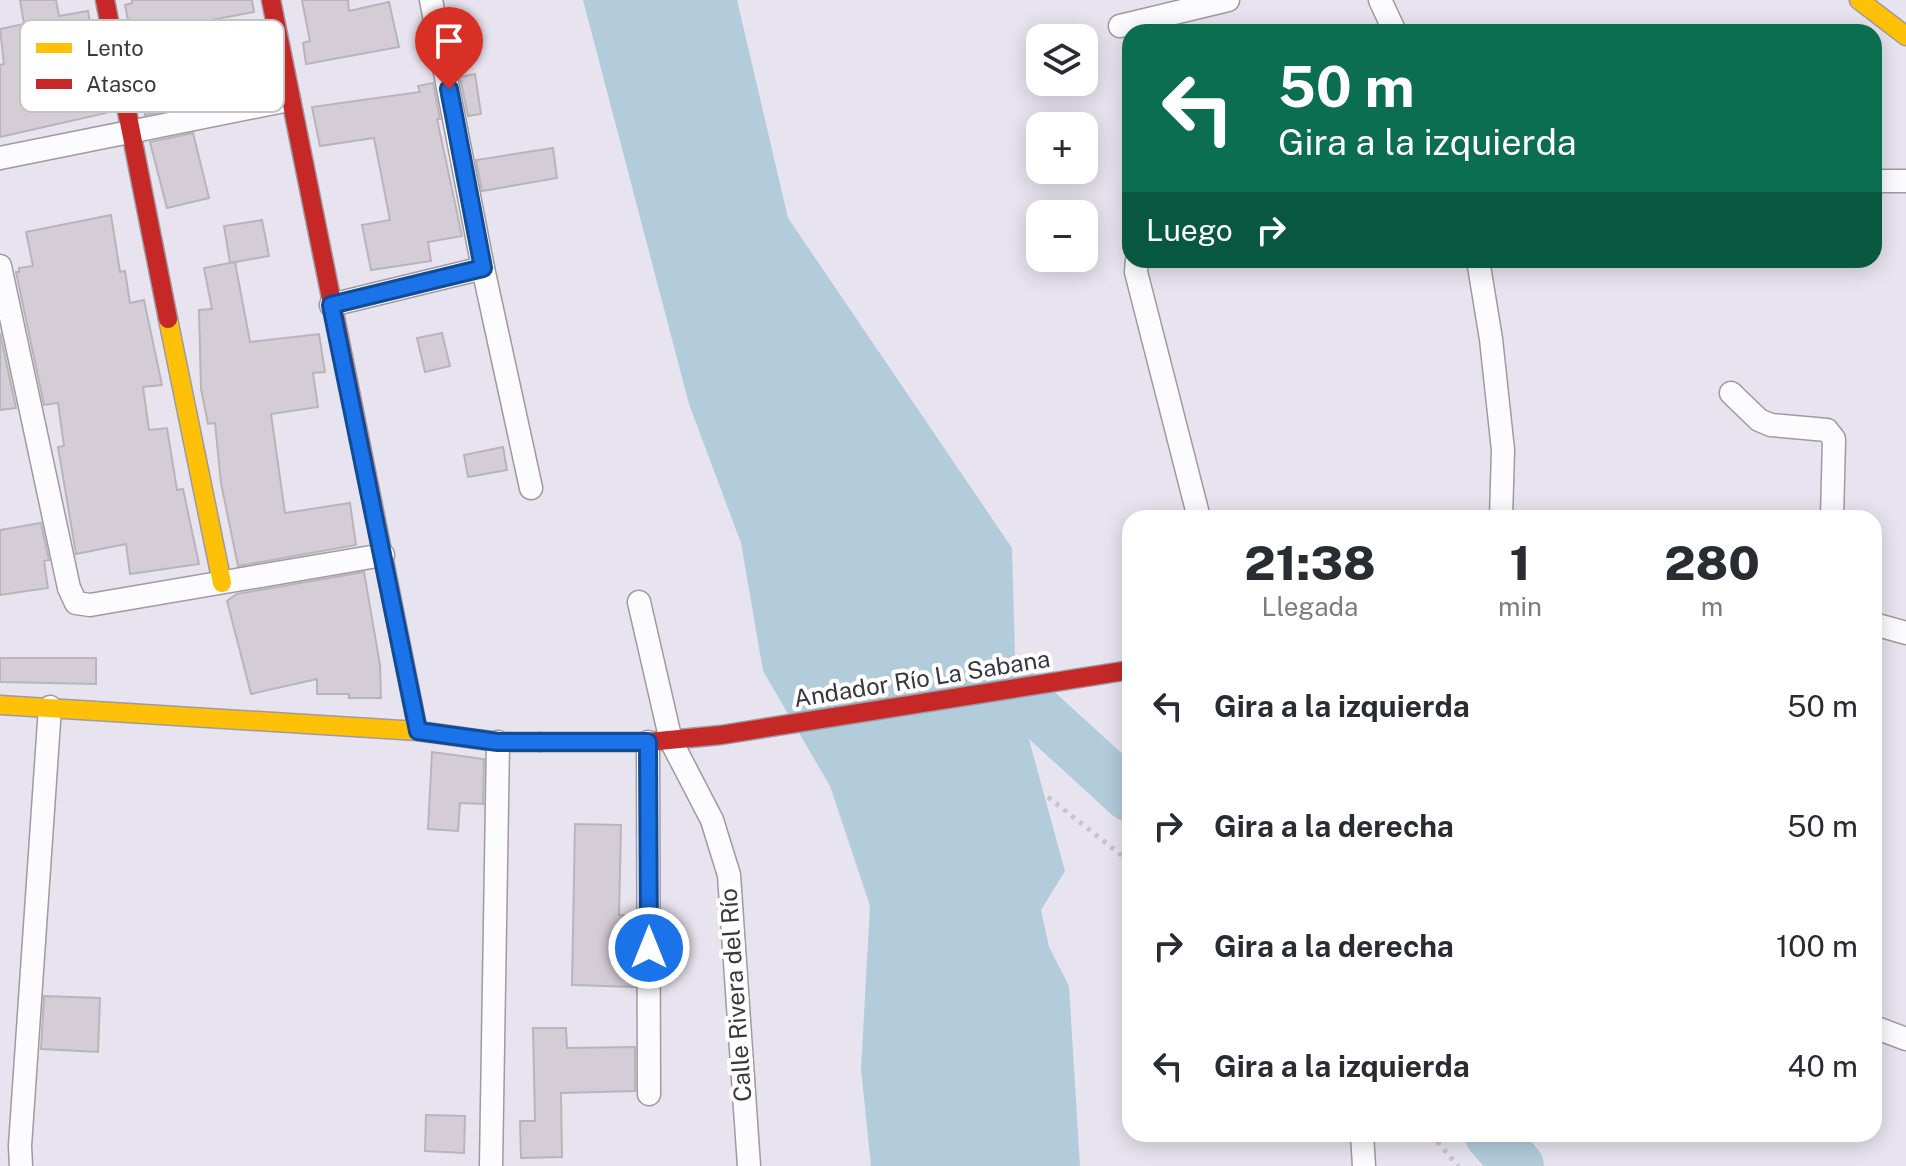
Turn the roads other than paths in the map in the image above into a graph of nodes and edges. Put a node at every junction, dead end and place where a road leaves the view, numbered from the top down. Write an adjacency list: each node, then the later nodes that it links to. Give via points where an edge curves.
1 (105, 0): 7 (street)
2 (271, 0): 8 (street)
3 (431, 0): 22 (street)
4 (1228, 0): 9 (street)
5 (1380, 0): 10 (street)
6 (1859, 0): 11 (street)
7 (109, 20)
8 (275, 20)
9 (1128, 24)
10 (1391, 24)
11 (1906, 36)
12 (284, 72): 13 (street)
13 (289, 100): 14 (street); 25 (street)
14 (284, 101)
15 (125, 112): 17 (street)
16 (231, 112): 17 (street)
17 (129, 133): 18 (street); 32 (street)
18 (0, 158)
19 (1882, 181): 20 (street)
20 (1906, 181)
21 (0, 266): 32 (street, via 76,603)
22 (483, 268): 25 (street); 27 (street)
23 (1136, 268): 28 (street)
24 (1479, 268): 29 (street, via 1503,450)
25 (331, 305): 31 (street)
26 (1731, 393): 30 (street, via 1771,425 1827,430 1834,439)
27 (531, 488)
28 (1197, 510)
29 (1501, 510)
30 (1832, 510)
31 (383, 555): 32 (street); 39 (street)
32 (222, 583)
33 (639, 602): 40 (street, Calle Rivera del Río)
34 (1882, 626): 35 (street)
35 (1906, 633)
36 (1122, 671): 40 (street, Andador Río La Sabana)
37 (0, 705): 38 (street, Andador Río La Sabana)
38 (50, 707): 39 (street, Andador Río La Sabana); 47 (street)
39 (418, 731): 41 (street, Andador Río La Sabana)
40 (671, 741): 42 (street, Andador Río La Sabana); 49 (street, Calle Rivera del Río, via 712,820 729,875)
41 (498, 742): 42 (street, Andador Río La Sabana); 48 (street)
42 (648, 742): 45 (street)
43 (1882, 1030): 44 (street)
44 (1906, 1039)
45 (649, 1094)
46 (1362, 1142): 50 (street)
47 (21, 1166)
48 (491, 1166)
49 (749, 1166)
50 (1364, 1166)

